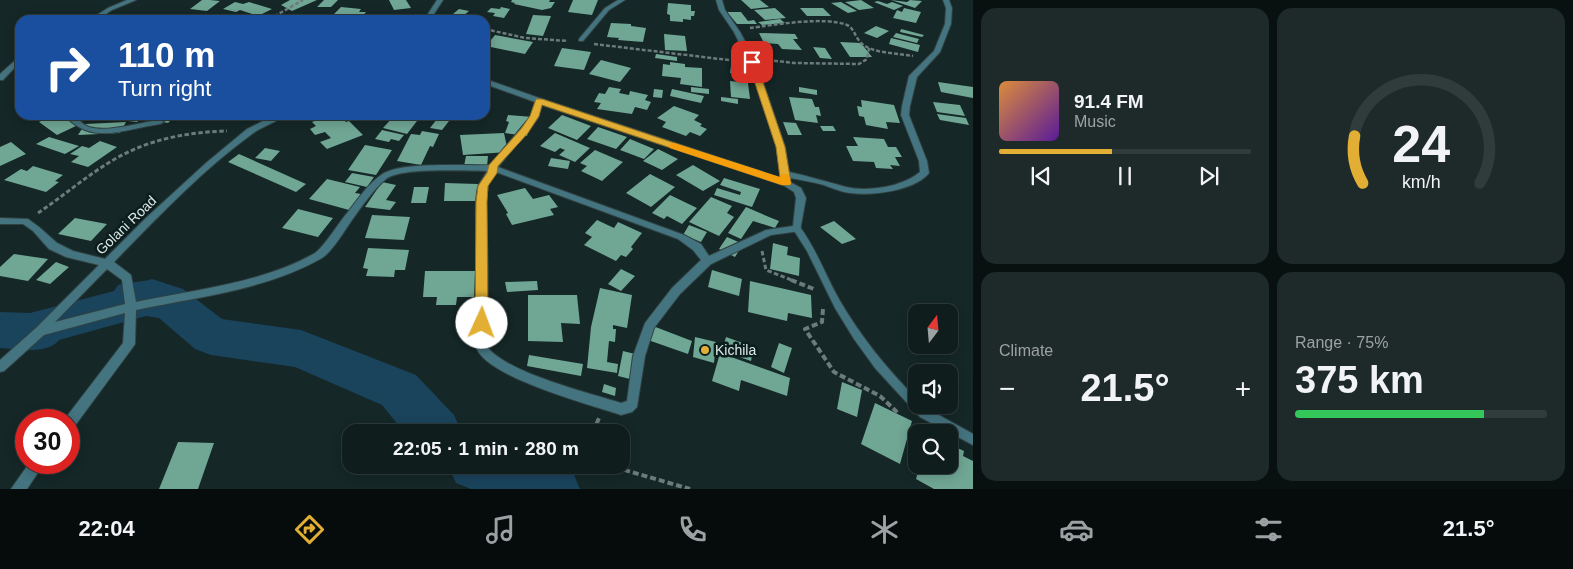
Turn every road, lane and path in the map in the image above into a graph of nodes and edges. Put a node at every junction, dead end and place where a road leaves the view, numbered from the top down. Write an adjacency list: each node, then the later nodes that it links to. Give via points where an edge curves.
1 (133, 0): 7 (street)
2 (303, 0): 8 (path)
3 (440, 0): 9 (street)
4 (622, 0): 12 (street, via 607,9)
5 (719, 0): 11 (street, via 727,20)
6 (946, 0): 14 (street, via 948,24)
7 (100, 15)
8 (277, 15)
9 (430, 15)
10 (490, 30): 12 (path, via 540,40)
11 (737, 32): 13 (path, via 758,27 834,22 853,28 860,42); 15 (street)
12 (581, 40): 15 (path, via 598,45)
13 (869, 48): 14 (path); 15 (path, via 867,59 859,64 764,59)
14 (931, 59): 25 (street, via 913,76 905,115 923,161 925,173 919,179 862,191)
15 (752, 62): 25 (street, via 780,147)
16 (15, 63): 17 (street)
17 (0, 78)
18 (490, 83): 19 (street)
19 (539, 101): 24 (street, via 535,116); 25 (street)
20 (75, 120): 22 (street, via 84,128 93,130)
21 (271, 120): 23 (street, Golani Road)
22 (160, 122)
23 (250, 131): 27 (path, via 206,130 137,149 111,162); 31 (street, Golani Road, via 209,165)
24 (492, 168): 30 (street, via 681,237 697,247); 30 (street, via 483,186 481,202 483,310 480,337 484,352 501,365 605,404 628,408 634,404 639,356 648,326 676,291); 34 (street, via 415,169 390,173 365,196 321,254 293,269 257,281)
25 (785, 179): 28 (street, via 798,190 801,198)
26 (0, 221): 27 (street)
27 (24, 221): 31 (street, via 36,228 53,246 70,254)
28 (797, 229): 29 (street); 37 (lane, via 810,245 828,288 858,339)
29 (769, 232): 30 (street); 32 (path, via 762,251 766,270)
30 (707, 261)
31 (107, 263): 34 (street, via 127,278); 35 (street, Golani Road)
32 (823, 292)
33 (823, 302): 40 (path, via 822,322 805,329 834,372 880,396)
34 (131, 307): 35 (street); 38 (street, via 129,344)
35 (40, 331): 36 (street, Golani Road)
36 (0, 367)
37 (908, 397)
38 (80, 409)
39 (928, 414): 41 (lane)
40 (901, 415)
41 (973, 440)
42 (630, 472): 45 (path)
43 (29, 474): 44 (street)
44 (18, 489)
45 (690, 489)

